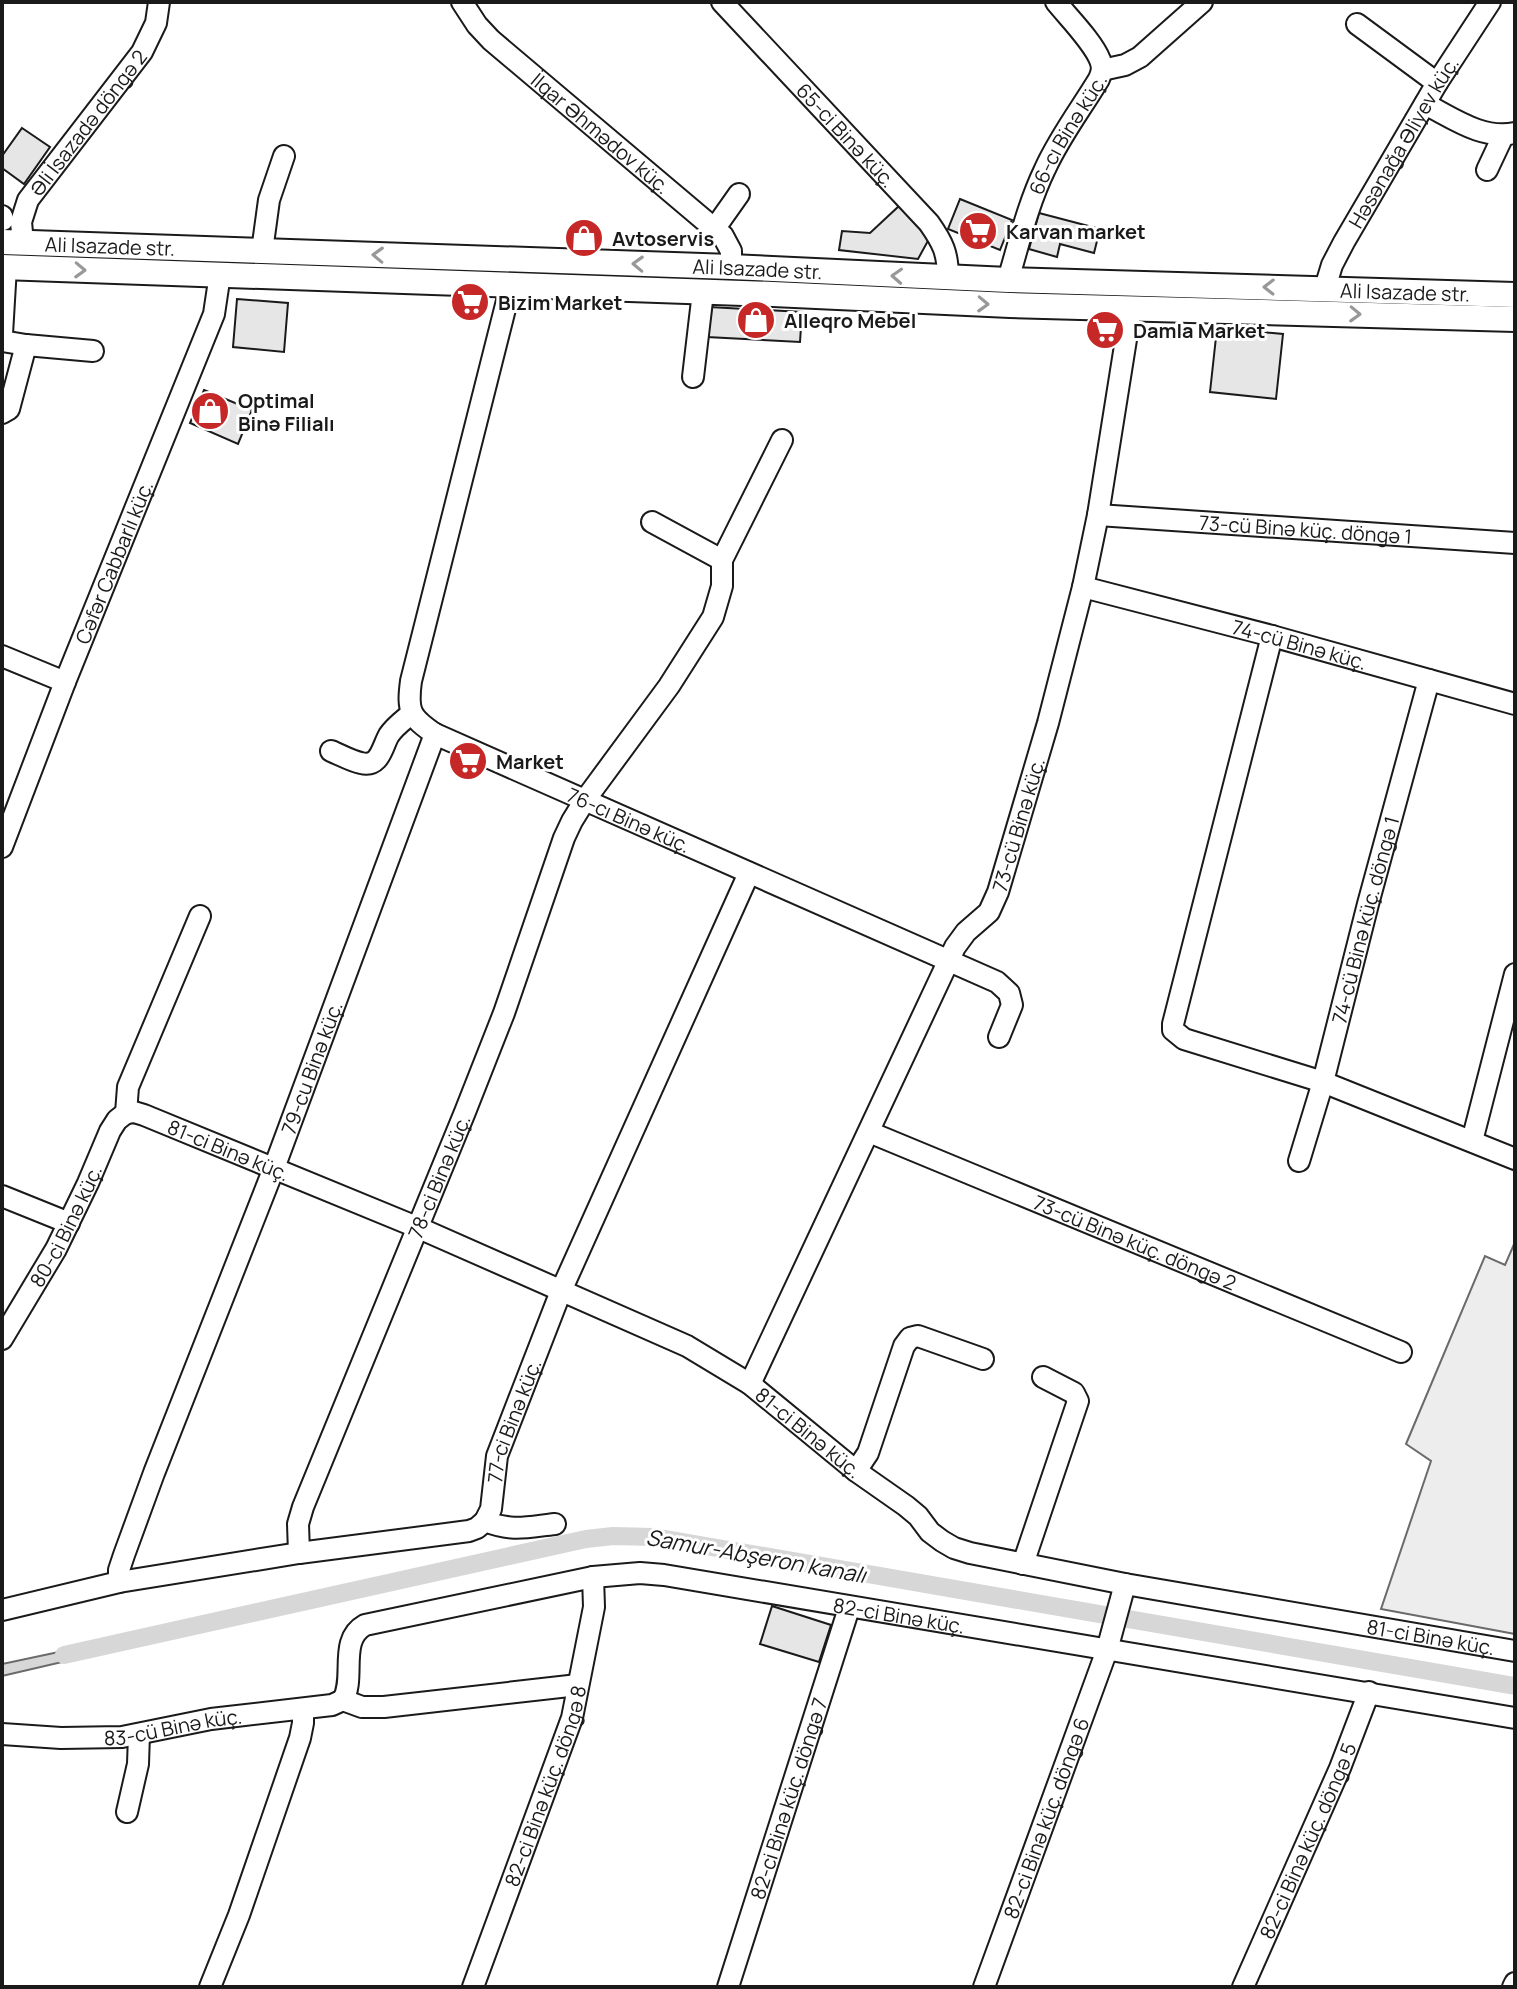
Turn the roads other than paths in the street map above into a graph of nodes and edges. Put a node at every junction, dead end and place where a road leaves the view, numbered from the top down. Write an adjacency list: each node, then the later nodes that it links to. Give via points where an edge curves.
1 (159, 2): 15 (street, Əli İsazadə döngə 2, via 142,52)
2 (462, 2): 16 (street, İlqar Əhmədov küç., via 491,40)
3 (722, 2): 23 (street, 65-ci Binə küç., via 929,223 943,244)
4 (1056, 2): 8 (street, 66-cı Binə küç., via 1094,50)
5 (1202, 2): 8 (street, via 1140,57)
6 (1490, 2): 9 (street, Həsənağa Əliyev küç.)
7 (1357, 24): 9 (street)
8 (1102, 70): 24 (street, 66-cı Binə küç., via 1044,171)
9 (1437, 83): 10 (street, Həsənağa Əliyev küç.)
10 (1425, 104): 11 (street, via 1490,135); 26 (street, Həsənağa Əliyev küç., via 1344,242)
11 (1509, 134): 13 (street)
12 (284, 156): 18 (street, via 269,200)
13 (1487, 170)
14 (739, 194): 16 (street)
15 (9, 227): 17 (main road, Ali Isazade str.)
16 (715, 228): 20 (street, İlqar Əhmədov küç., via 731,251)
17 (222, 249): 18 (main road, Ali Isazade str.); 22 (main road)
18 (262, 251): 20 (main road, Ali Isazade str., one-way to 18)
19 (4, 267): 22 (main road, Ali Isazade str., one-way to 22); 32 (street)
20 (731, 267): 21 (main road, Ali Isazade str.)
21 (819, 272): 23 (main road, Ali Isazade str., one-way to 21); 29 (main road)
22 (220, 274): 25 (main road, Ali Isazade str.); 47 (street, Cəfər Cabbarlı küç., via 214,314)
23 (948, 278): 24 (main road, Ali Isazade str.)
24 (1008, 280): 26 (main road, Ali Isazade str., one-way to 24)
25 (511, 285): 27 (main road, Ali Isazade str.); 49 (street, via 411,681)
26 (1325, 288): 28 (main road, Ali Isazade str.)
27 (703, 292): 29 (main road, Ali Isazade str.); 36 (street)
28 (1515, 295)
29 (816, 296): 30 (main road, Ali Isazade str., one-way to 30)
30 (1131, 308): 31 (main road, Ali Isazade str., one-way to 31); 39 (street, 73-cü Binə küç.)
31 (1515, 319)
32 (2, 334)
33 (2, 341): 34 (street)
34 (26, 345): 35 (street); 37 (street, via 9,409)
35 (93, 351)
36 (693, 377)
37 (2, 413)
38 (782, 440): 42 (street)
39 (1098, 515): 41 (street, 73-cü Binə küç. döngə 1); 43 (street, 73-cü Binə küç.)
40 (652, 522): 42 (street)
41 (1515, 543)
42 (722, 560): 52 (street, 78-ci Binə küç., via 722,586 713,617)
43 (1083, 587): 44 (street, 74-cü Binə küç.); 56 (street, 73-cü Binə küç., via 998,892 989,912 962,937)
44 (1272, 636): 46 (street, 74-cü Binə küç.); 59 (street, via 1173,1030 1184,1039)
45 (2, 656): 47 (street)
46 (1429, 680): 48 (street, 74-cü Binə küç.); 59 (street, 74-cü Binə küç. döngə 1)
47 (65, 682): 53 (street, Cəfər Cabbarlı küç.)
48 (1515, 704)
49 (412, 713): 50 (street, 76-cı Binə küç.); 51 (street, via 371,763)
50 (435, 734): 52 (street, 76-cı Binə küç.); 65 (street, 79-cu Binə küç.)
51 (331, 751)
52 (585, 800): 54 (street, 76-cı Binə küç.); 68 (street, 78-ci Binə küç., via 564,838 504,1013)
53 (2, 847)
54 (749, 873): 56 (street, 76-cı Binə küç.); 69 (street, 77-ci Binə küç.)
55 (200, 916): 60 (street, via 128,1087)
56 (949, 962): 58 (street, 76-cı Binə küç., via 997,982 1009,993 1012,1005); 61 (street, 73-cü Binə küç.)
57 (1515, 974): 62 (street)
58 (999, 1037)
59 (1323, 1082): 62 (street); 64 (street, 74-cü Binə küç. döngə 1)
60 (126, 1113): 65 (street, 81-ci Binə küç., via 144,1115); 67 (street, 80-ci Binə küç., via 110,1131)
61 (869, 1132): 71 (street, 73-cü Binə küç. döngə 2); 74 (street, 73-cü Binə küç.)
62 (1472, 1141): 63 (street)
63 (1515, 1159)
64 (1299, 1161)
65 (274, 1168): 68 (street, 81-ci Binə küç.); 81 (street, 79-cu Binə küç., via 149,1486)
66 (2, 1196): 67 (street)
67 (69, 1223): 70 (street, 80-ci Binə küç.)
68 (419, 1228): 69 (street, 81-ci Binə küç.); 78 (street, 78-ci Binə küç., via 303,1507)
69 (561, 1291): 74 (street, 81-ci Binə küç., via 687,1346); 76 (street, 77-ci Binə küç., via 500,1446)
70 (2, 1339)
71 (1401, 1352)
72 (983, 1359): 75 (street, via 918,1336 910,1338 868,1453)
73 (1043, 1377): 79 (street, via 1074,1393 1078,1401)
74 (750, 1384): 75 (street, 81-ci Binə küç.)
75 (856, 1471): 79 (street, 81-ci Binə küç., via 954,1548)
76 (485, 1521): 77 (street, via 513,1529); 78 (street, via 469,1531)
77 (555, 1524)
78 (299, 1553): 81 (street)
79 (1023, 1564): 82 (street, 81-ci Binə küç.)
80 (593, 1577): 83 (street, 82-ci Binə küç., via 664,1575); 87 (street, 82-ci Binə küç. döngə 8, via 594,1607); 89 (street, 82-ci Binə küç., via 365,1625 351,1641)
81 (119, 1582): 84 (street)
82 (1125, 1584): 85 (street, 82-ci Binə küç. döngə 6); 86 (street, 81-ci Binə küç.)
83 (849, 1608): 85 (street, 82-ci Binə küç.); 97 (street, 82-ci Binə küç. döngə 7)
84 (2, 1610)
85 (1107, 1650): 88 (street, 82-ci Binə küç.); 98 (street, 82-ci Binə küç. döngə 6)
86 (1515, 1651)
87 (578, 1685): 89 (street, via 384,1707); 96 (street, 82-ci Binə küç. döngə 8, via 572,1718)
88 (1369, 1692): 91 (street, 82-ci Binə küç.); 99 (street, 82-ci Binə küç. döngə 5)
89 (343, 1700): 90 (street, 83-cü Binə küç.)
90 (303, 1709): 93 (street, 83-cü Binə küç.); 95 (street, via 300,1738)
91 (1515, 1718)
92 (2, 1734): 93 (street, 83-cü Binə küç.)
93 (139, 1734): 94 (street)
94 (127, 1812)
95 (210, 1987)
96 (473, 1987)
97 (728, 1987)
98 (984, 1987)
99 (1243, 1987)

